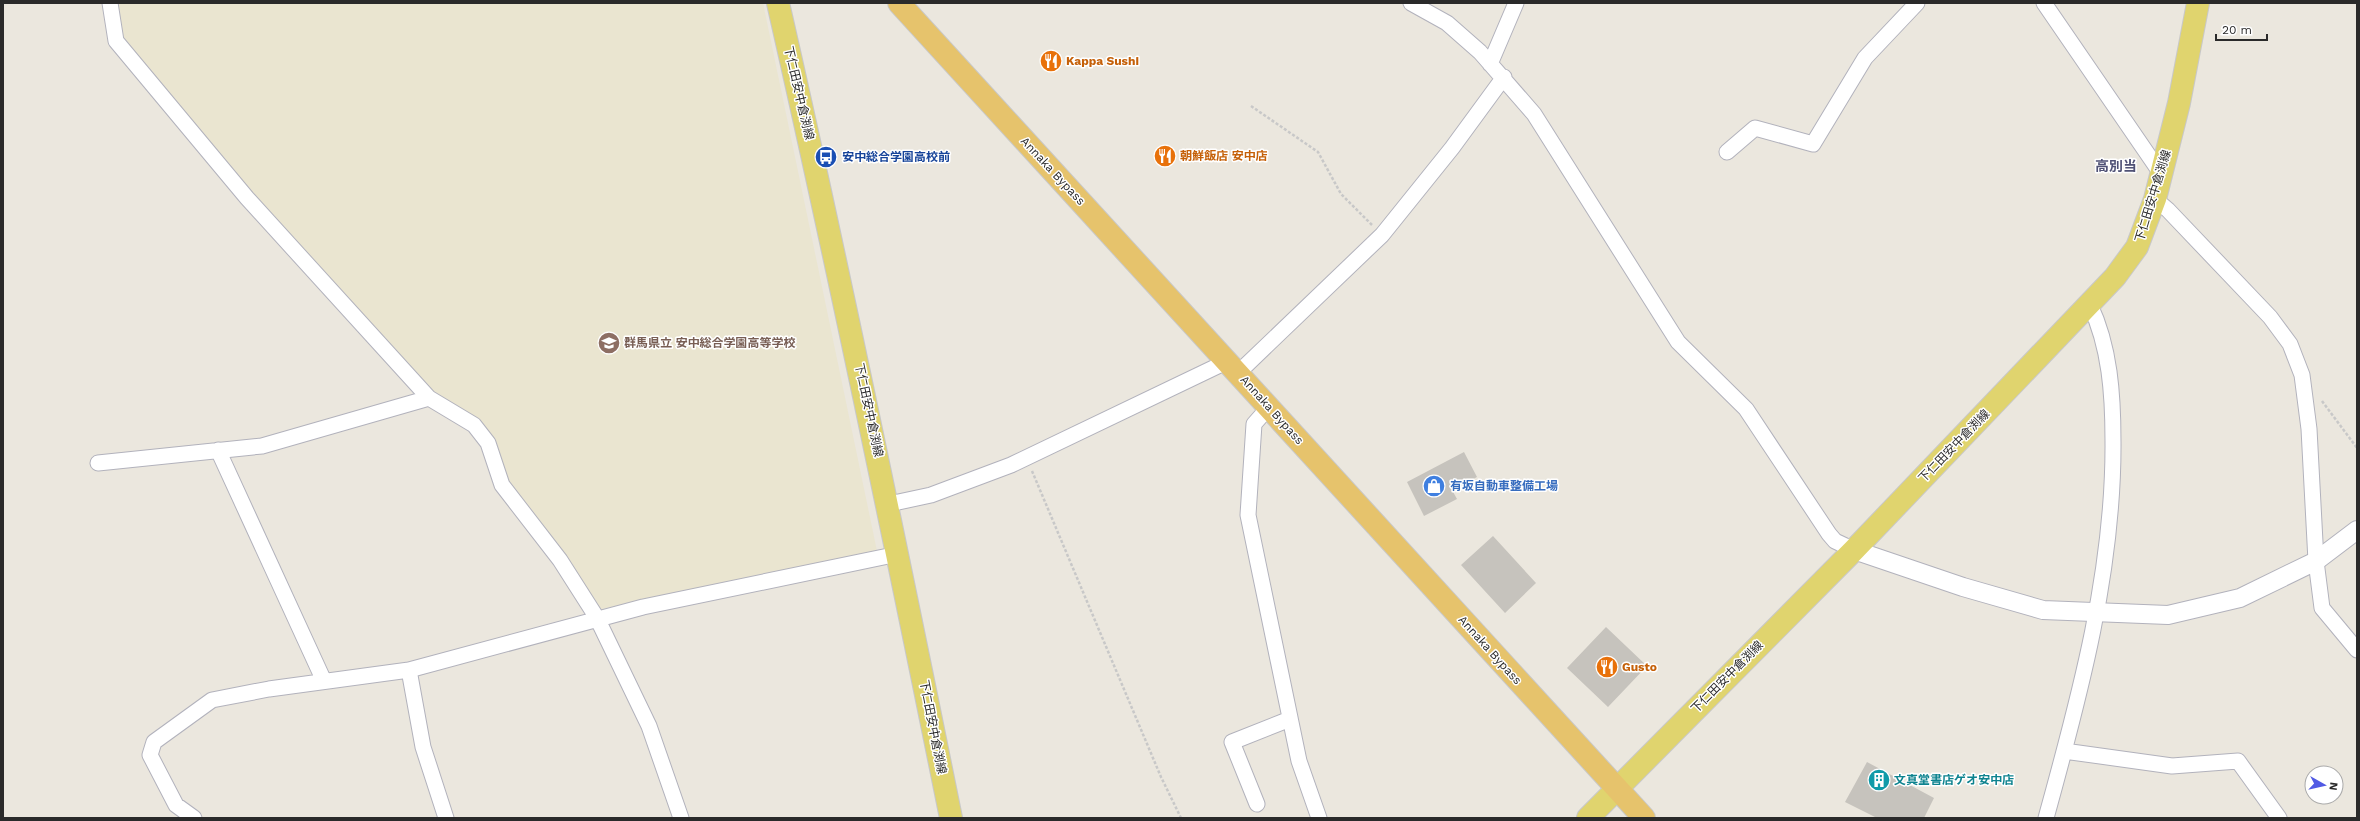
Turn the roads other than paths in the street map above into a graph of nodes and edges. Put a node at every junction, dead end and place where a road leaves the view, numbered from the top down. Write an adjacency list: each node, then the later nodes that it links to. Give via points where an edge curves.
1 (110, 3): 16 (street, via 116,41 247,198)
2 (778, 3): 20 (main road, 下仁田安中倉渕線, via 837,262)
3 (899, 3): 15 (highway, Annaka Bypass)
4 (1411, 3): 9 (street, via 1448,23)
5 (1516, 3): 9 (street)
6 (1917, 3): 11 (street, via 1865,58 1813,144 1755,128)
7 (2044, 3): 12 (street)
8 (2198, 3): 12 (main road, 下仁田安中倉渕線)
9 (1490, 64): 10 (street)
10 (1504, 77): 15 (street, via 1452,148 1382,235); 22 (street, via 1534,114 1678,342 1746,409 1828,534 1835,541)
11 (1727, 152)
12 (2162, 175): 13 (main road, 下仁田安中倉渕線)
13 (2154, 199): 14 (main road, 下仁田安中倉渕線, via 2137,247); 24 (street, via 2168,210 2270,317 2290,344 2302,375 2309,429)
14 (2090, 305): 22 (main road, 下仁田安中倉渕線); 25 (street, via 2098,323 2113,394 2114,477)
15 (1233, 367): 17 (highway, Annaka Bypass); 20 (street, via 1026,458 931,495)
16 (429, 398): 18 (street, via 262,446); 26 (street, via 474,425 488,444 502,485 560,560)
17 (1270, 407): 30 (street, via 1254,424 1248,515); 32 (highway, Annaka Bypass)
18 (218, 450): 19 (street); 29 (street)
19 (98, 463)
20 (888, 504): 23 (main road, 下仁田安中倉渕線)
21 (2357, 530): 24 (street)
22 (1854, 550): 25 (street, via 1963,587 2043,610); 32 (main road, 下仁田安中倉渕線)
23 (898, 554): 26 (street); 37 (main road, 下仁田安中倉渕線)
24 (2316, 561): 25 (street, via 2240,598 2168,615); 27 (street, via 2322,608)
25 (2097, 613): 31 (street)
26 (597, 618): 28 (street); 36 (street, via 649,726)
27 (2357, 650)
28 (409, 670): 29 (street); 35 (street, via 423,747)
29 (324, 682): 34 (street, via 212,700 154,742 150,754 176,805)
30 (1290, 719): 33 (street, via 1232,742); 38 (street, via 1299,761)
31 (2064, 751): 41 (street); 42 (street, via 2172,766 2238,761)
32 (1616, 788): 39 (main road, 下仁田安中倉渕線); 40 (highway, Annaka Bypass)
33 (1256, 804)
34 (194, 818)
35 (446, 818)
36 (681, 818)
37 (951, 818)
38 (1319, 818)
39 (1588, 818)
40 (1644, 818)
41 (2046, 818)
42 (2279, 818)

